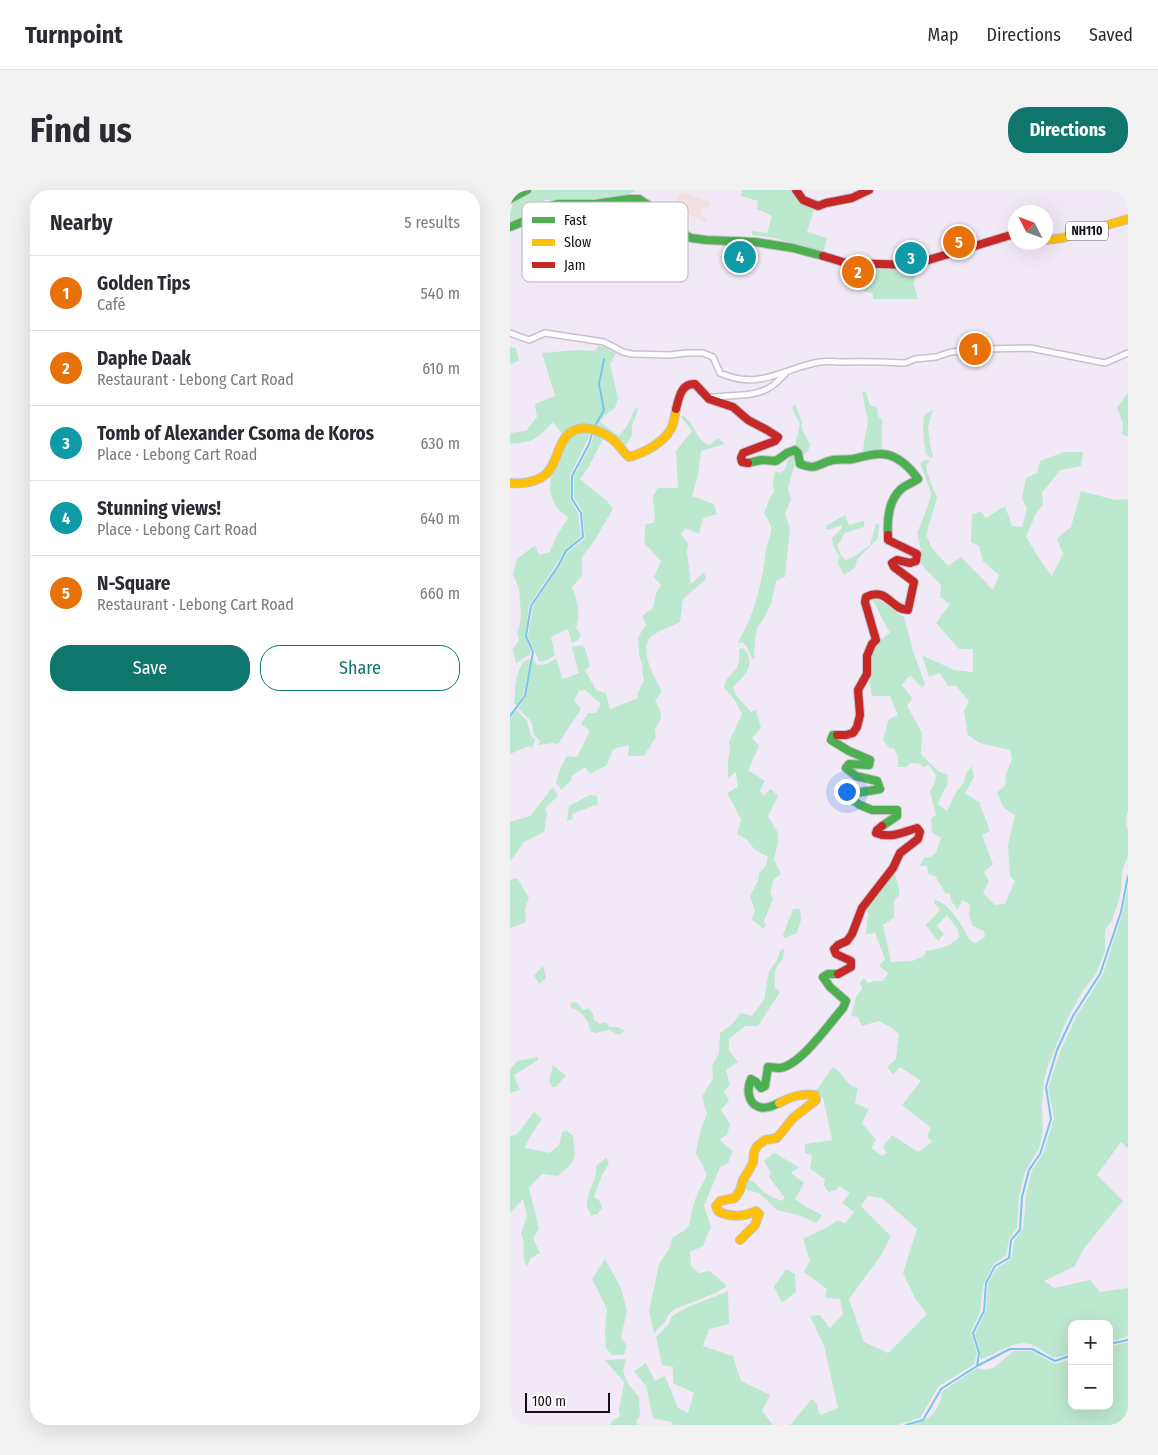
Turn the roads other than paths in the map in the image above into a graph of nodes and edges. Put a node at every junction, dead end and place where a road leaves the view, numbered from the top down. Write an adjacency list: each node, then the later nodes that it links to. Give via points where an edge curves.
1 (527, 190): 4 (main road)
2 (796, 190): 3 (main road, via 803,200 818,206 852,198)
3 (869, 190)
4 (510, 199)
5 (609, 202): 6 (main road, via 629,199)
6 (644, 202)
7 (1128, 219): 13 (main road, NH110)
8 (510, 221): 9 (main road)
9 (522, 222): 10 (main road)
10 (510, 227)
11 (688, 236): 12 (main road, via 792,248 846,263 912,264)
12 (1008, 236)
13 (1053, 239)
14 (510, 334): 16 (street, via 529,340 545,333 593,340 632,354 703,353 713,358 720,374 746,380 756,381)
15 (1128, 353): 16 (street, via 1105,363 1030,348 987,349 951,352 905,363 822,362)
16 (789, 370): 17 (street, via 760,392)
17 (707, 398): 18 (main road, via 695,384 685,385 672,428 655,445 637,456 629,457 619,444 596,429 578,428 563,439 547,473 527,483); 19 (main road, via 736,408 746,418 778,436 775,442 743,454 742,462 776,461 795,450 800,464 819,468 834,460 883,453 900,460 918,479 896,496 887,528 888,540 917,554 916,561 897,560 892,563 914,582 908,610 903,610 884,595 876,593 866,597 876,640 867,656 867,674 858,690 860,715 853,733 833,735 831,740 870,760 869,765 849,764 846,768 877,782 880,789 851,794 850,798 869,810 897,810 897,816 876,833 900,835 917,828 920,832 918,839 900,853 893,868 862,908 847,941 834,949 836,954 851,961 851,967 845,972 823,977 825,983 846,1001 843,1008 802,1056 780,1068 768,1067 765,1086 761,1088 751,1079 748,1085 749,1096 757,1107 766,1108 806,1094 815,1095 816,1100 793,1118 777,1138 764,1140 756,1146 753,1163 735,1198 720,1201 716,1206 724,1216 741,1217 756,1211 759,1214)
18 (510, 483)
19 (740, 1240)

